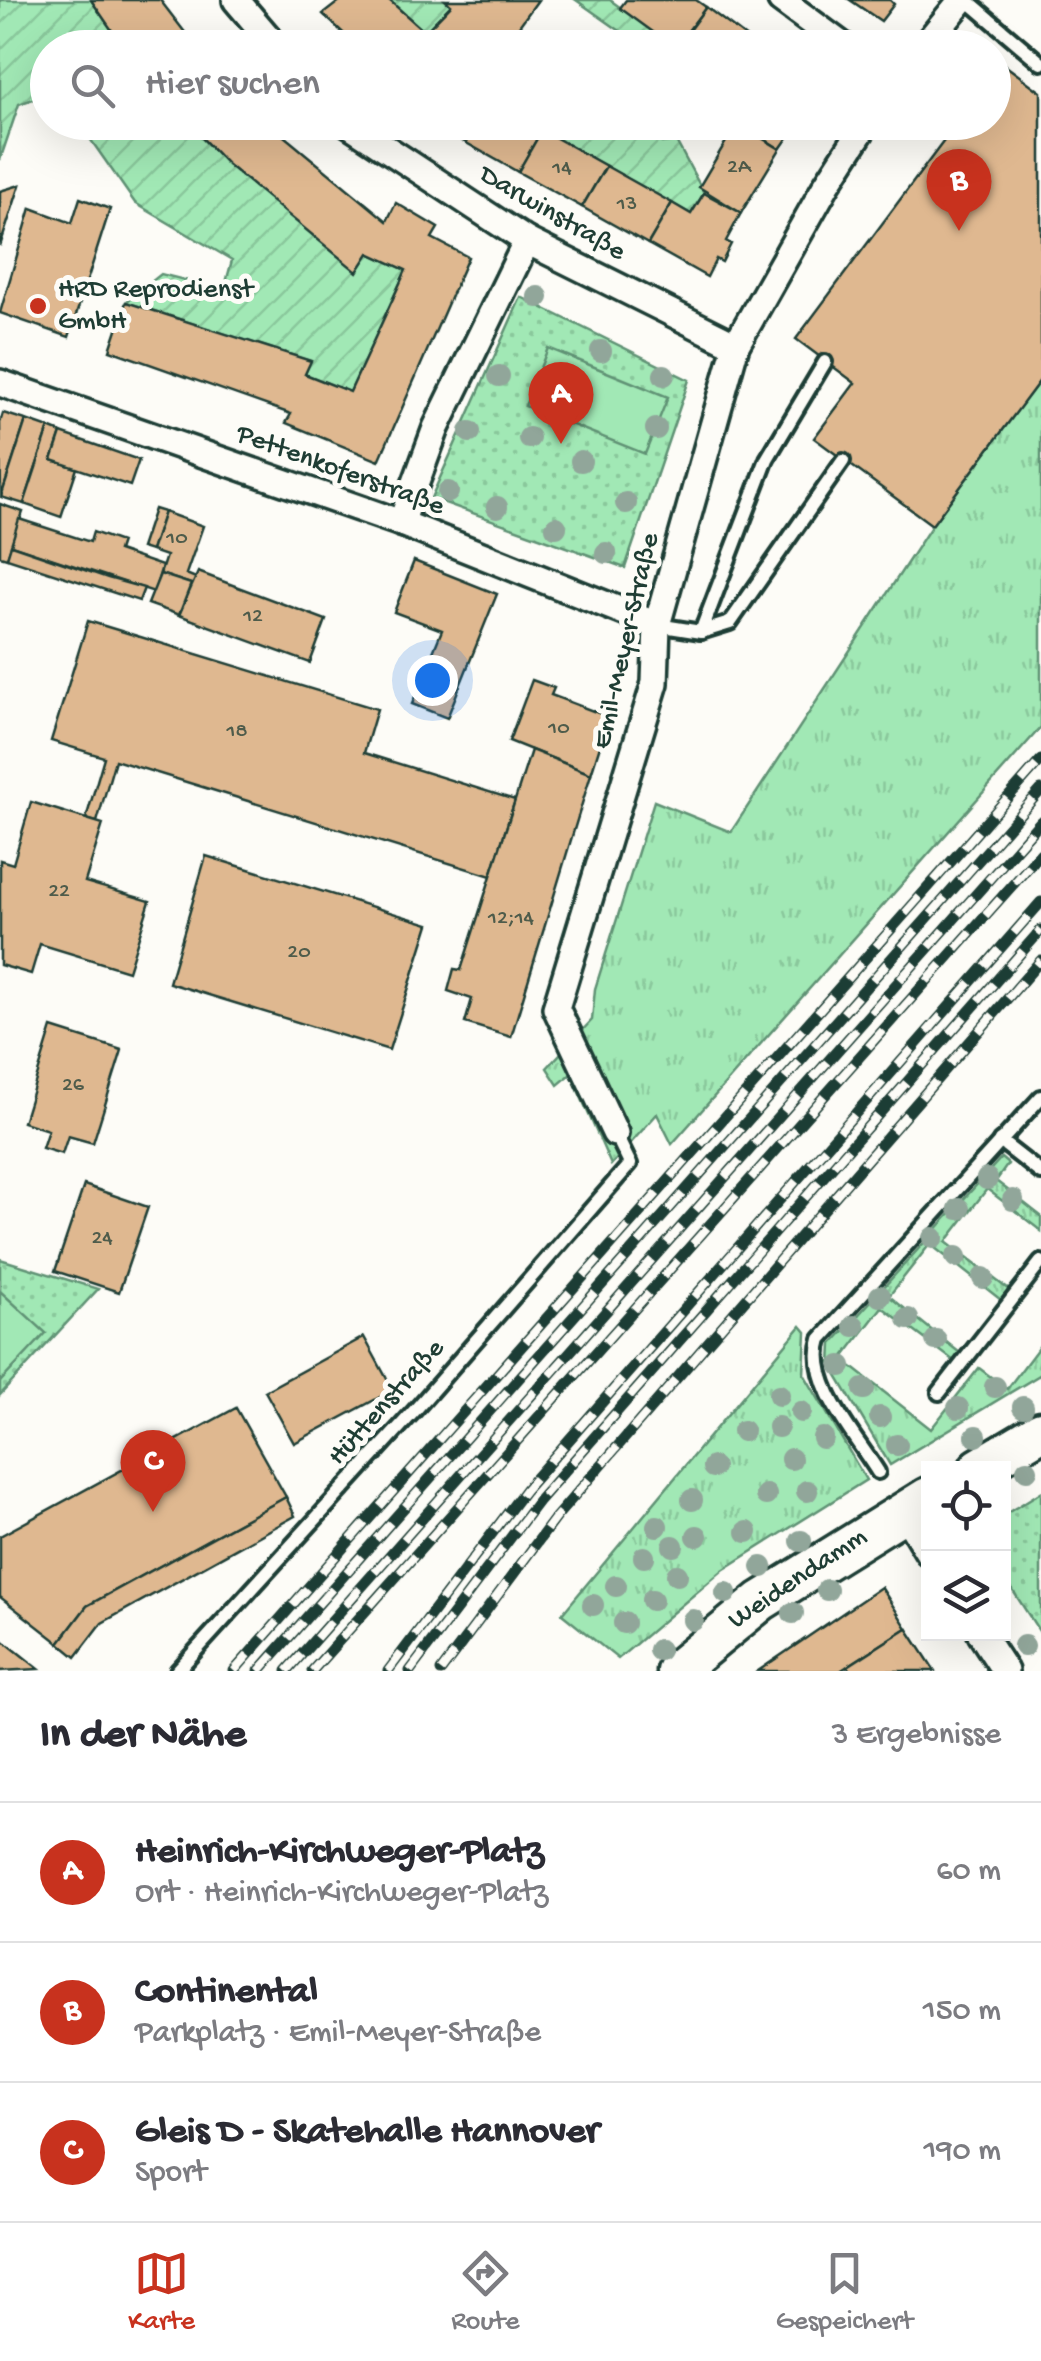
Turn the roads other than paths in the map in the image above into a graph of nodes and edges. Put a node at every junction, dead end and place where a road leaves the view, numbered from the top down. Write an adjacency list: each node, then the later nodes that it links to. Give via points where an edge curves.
1 (236, 0): 4 (street)
2 (781, 0): 5 (street)
3 (964, 0): 6 (street); 7 (lane)
4 (262, 30)
5 (822, 30)
6 (938, 30)
7 (1001, 30)
8 (1011, 38): 9 (lane)
9 (1041, 63)
10 (373, 140): 12 (street, Darwinstraße)
11 (856, 140): 13 (street, Emil-Meyer-Straße)
12 (527, 241): 13 (street, Darwinstraße); 17 (street, via 436,428)
13 (736, 345): 18 (street, Emil-Meyer-Straße)
14 (825, 362): 19 (lane, via 767,460)
15 (0, 383): 17 (street, Pettenkoferstraße)
16 (842, 461): 19 (lane, via 730,623)
17 (401, 523): 18 (street, Pettenkoferstraße)
18 (656, 625): 19 (lane); 21 (street, Emil-Meyer-Straße, via 654,682 556,1008)
19 (701, 632)
20 (1041, 1097): 22 (lane)
21 (615, 1133): 32 (lane, Hüttenstraße, via 630,1164)
22 (1000, 1142): 23 (lane); 28 (lane, via 822,1339 816,1354 821,1378)
23 (1041, 1173)
24 (1041, 1262): 25 (lane)
25 (939, 1394)
26 (1041, 1431): 27 (main road)
27 (991, 1461)
28 (878, 1472)
29 (916, 1504): 30 (street); 33 (main road, Weidendamm, via 761,1601)
30 (928, 1551)
31 (986, 1641): 34 (street)
32 (177, 1671)
33 (676, 1671)
34 (1005, 1671)

